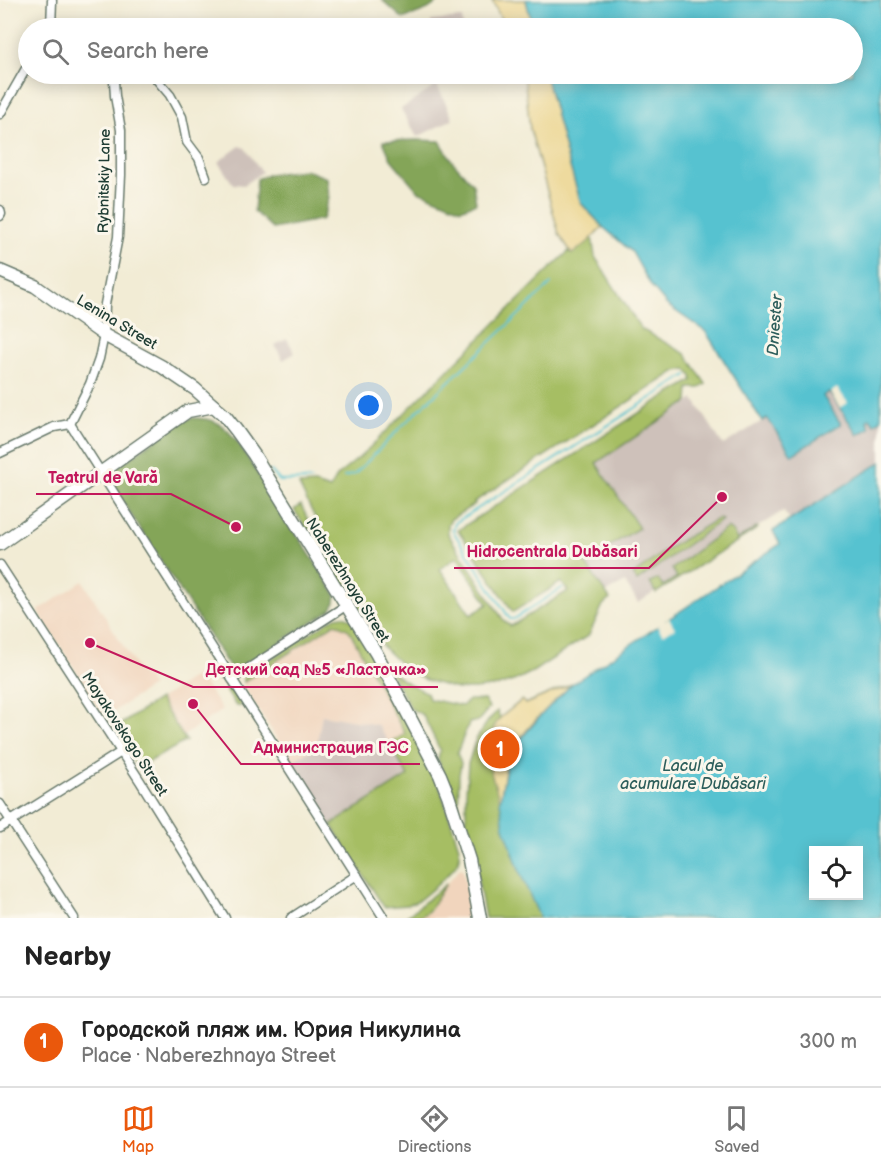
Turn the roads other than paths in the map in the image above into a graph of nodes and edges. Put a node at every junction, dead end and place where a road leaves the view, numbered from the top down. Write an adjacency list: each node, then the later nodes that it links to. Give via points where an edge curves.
1 (52, 0): 2 (street)
2 (51, 18)
3 (18, 82): 6 (street)
4 (114, 84): 11 (street, Rybnitskiy Lane, via 121,130 121,175 118,233 105,304)
5 (161, 84): 7 (street, via 182,117 187,142)
6 (0, 114)
7 (206, 177)
8 (0, 210): 9 (street)
9 (0, 216)
10 (0, 271): 11 (street, Lenina Street, via 35,286)
11 (104, 335): 12 (street, Lenina Street, via 161,366); 13 (street, Rybnitskiy Lane, via 90,384)
12 (214, 406): 15 (street, via 188,411); 18 (street, Naberezhnaya Street, via 254,455)
13 (70, 424): 14 (street); 15 (street)
14 (0, 453)
15 (100, 473): 16 (street); 19 (street)
16 (0, 544)
17 (0, 565): 20 (street, Mayakovskogo Street)
18 (347, 605): 19 (street); 29 (street, Naberezhnaya Street, via 440,775 469,860)
19 (232, 679): 24 (street)
20 (121, 752): 22 (street); 26 (street, Mayakovskogo Street)
21 (0, 804): 22 (street)
22 (11, 821): 23 (street); 25 (street)
23 (0, 828)
24 (357, 875): 27 (street); 28 (street)
25 (74, 918)
26 (225, 918)
27 (291, 918)
28 (384, 918)
29 (480, 918)

